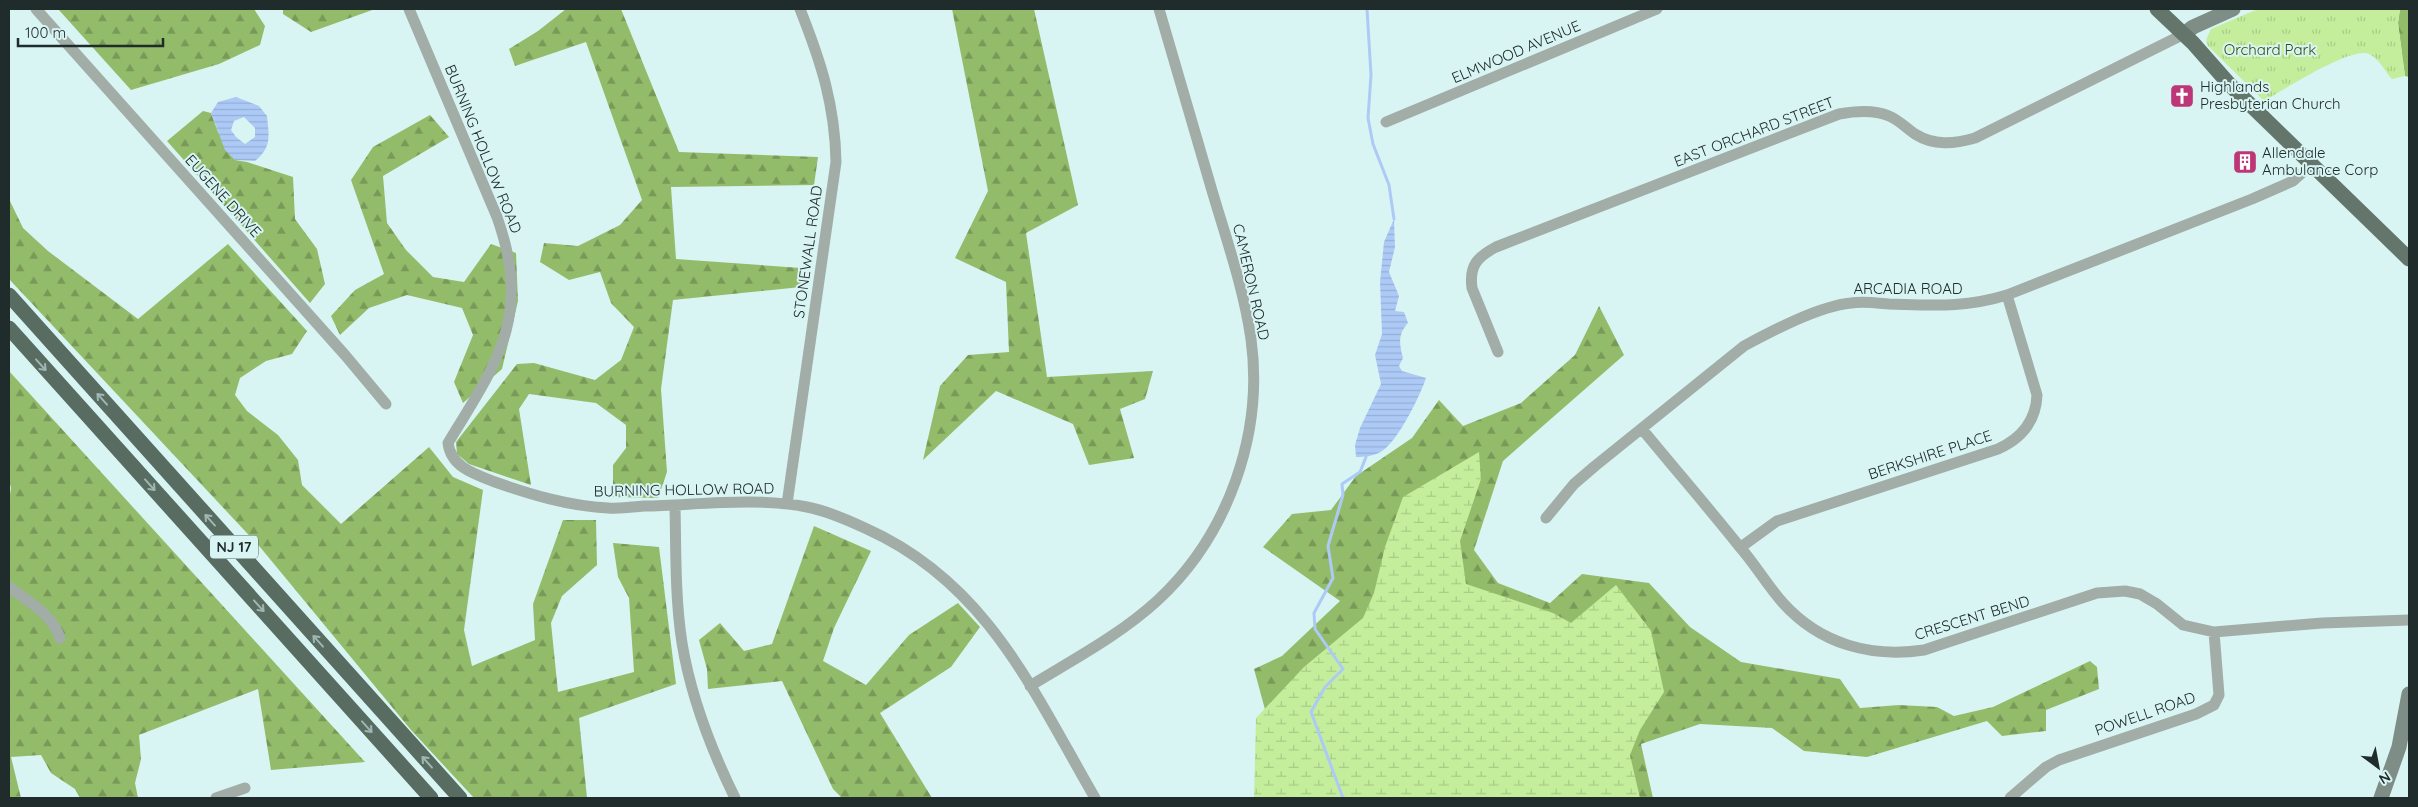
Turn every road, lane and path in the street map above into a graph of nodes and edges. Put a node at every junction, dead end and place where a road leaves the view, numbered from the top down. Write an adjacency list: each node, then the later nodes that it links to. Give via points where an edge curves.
1 (36, 9): 16 (street, EUGENE DRIVE)
2 (409, 9): 19 (street, BURNING HOLLOW ROAD, via 497,217 511,277 511,299 503,343 487,382 448,444 450,455 457,464 481,477 547,499 610,508)
3 (800, 9): 18 (street, STONEWALL ROAD, via 828,87 836,162)
4 (1158, 9): 26 (street, CAMERON ROAD, via 1246,314 1253,370 1247,442 1221,516 1177,580 1123,628)
5 (1656, 9): 9 (street, ELMWOOD AVENUE)
6 (2157, 9): 8 (main road)
7 (2233, 9): 8 (main road)
8 (2184, 34): 10 (main road, via 2230,85); 15 (street, EAST ORCHARD STREET, via 1975,138 1942,143 1926,140 1884,114 1864,111 1839,114 1496,248 1478,258 1470,276)
9 (1386, 122)
10 (2313, 163): 11 (main road); 13 (street, ARCADIA ROAD, via 2293,181 2268,192)
11 (2409, 258)
12 (9, 295): 32 (highway, NJ 17, one-way to 12)
13 (2007, 296): 17 (street, ARCADIA ROAD, via 1954,306 1851,303 1833,306 1744,346); 21 (street, BERKSHIRE PLACE, via 2036,394 2033,418 2018,438 1998,449 1777,521)
14 (9, 328): 31 (highway, NJ 17, one-way to 31)
15 (1498, 352)
16 (386, 404)
17 (1642, 429): 20 (street, ARCADIA ROAD, via 1574,484); 21 (street, CRESCENT BEND)
18 (787, 504): 19 (street, BURNING HOLLOW ROAD); 26 (street, BURNING HOLLOW ROAD, via 808,507 850,521 924,561 985,618)
19 (675, 505): 33 (street, via 676,578 682,643 703,726)
20 (1546, 518)
21 (1741, 548): 24 (street, CRESCENT BEND, via 1797,617 1834,641 1872,652 1924,650 2097,593 2112,591 2140,594 2183,626)
22 (9, 587): 25 (street, via 46,614 57,627)
23 (2409, 620): 24 (street)
24 (2214, 632): 35 (street, POWELL ROAD, via 2219,695 2214,705 2059,760)
25 (60, 638)
26 (1030, 686): 34 (street, BURNING HOLLOW ROAD)
27 (2409, 694): 28 (main road)
28 (2404, 745): 36 (main road)
29 (245, 788): 30 (street)
30 (216, 798)
31 (431, 798)
32 (460, 798)
33 (735, 798)
34 (1096, 798)
35 (2010, 798)
36 (2381, 798)

